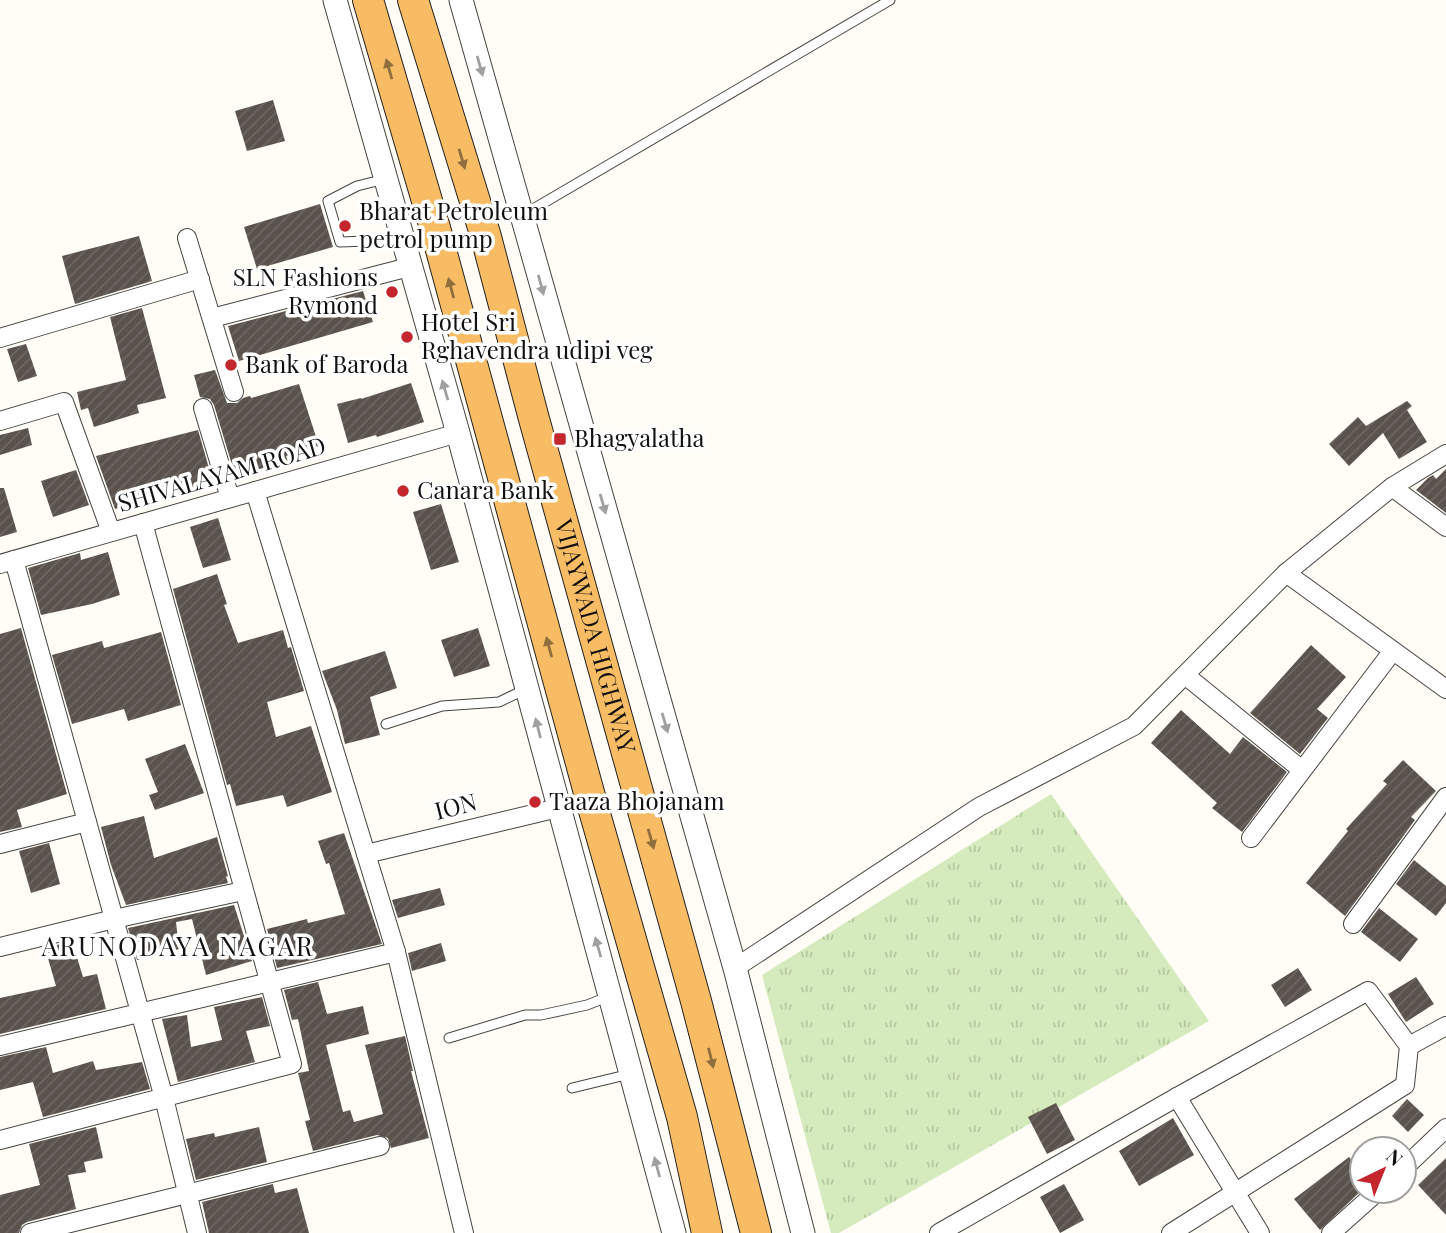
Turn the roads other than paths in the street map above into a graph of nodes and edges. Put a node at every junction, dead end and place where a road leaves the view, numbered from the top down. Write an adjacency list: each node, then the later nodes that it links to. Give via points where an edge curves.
1 (335, 0): 6 (street)
2 (368, 0): 67 (highway, VIJAYWADA HIGHWAY, one-way to 2, via 682,1116)
3 (413, 0): 68 (highway, VIJAYWADA HIGHWAY, one-way to 68, via 486,237)
4 (461, 0): 7 (street, one-way to 7)
5 (890, 0): 7 (lane)
6 (387, 178): 8 (street); 8 (lane, via 328,201 340,242)
7 (523, 215): 44 (street, one-way to 44)
8 (402, 234): 10 (street)
9 (187, 238): 11 (street)
10 (409, 267): 12 (street); 17 (street, one-way to 10)
11 (200, 279): 12 (street); 13 (street)
12 (212, 318): 14 (street)
13 (0, 338)
14 (234, 392)
15 (203, 408): 21 (street)
16 (0, 421): 24 (street, via 64,402)
17 (458, 433): 20 (street, SHIVALAYAM ROAD); 29 (street)
18 (1446, 454): 19 (street)
19 (1392, 487): 23 (street); 26 (street)
20 (255, 491): 21 (street, SHIVALAYAM ROAD); 38 (street)
21 (230, 498): 22 (street, SHIVALAYAM ROAD)
22 (143, 523): 24 (street, SHIVALAYAM ROAD); 39 (street)
23 (1446, 527)
24 (111, 532): 25 (street, SHIVALAYAM ROAD)
25 (7, 562): 35 (street)
26 (1286, 573): 27 (street); 28 (street)
27 (1392, 652): 30 (street); 32 (street)
28 (1185, 675): 32 (street); 44 (street, via 1134,726 979,807)
29 (528, 688): 31 (lane, via 499,702 442,706); 34 (street, one-way to 29)
30 (1446, 689)
31 (386, 724)
32 (1302, 770): 36 (street)
33 (1446, 797): 41 (street)
34 (558, 808): 38 (street, ION); 46 (street, one-way to 34)
35 (87, 822): 37 (street); 40 (street)
36 (1251, 838)
37 (0, 844)
38 (366, 854): 43 (street)
39 (243, 891): 40 (street); 45 (street)
40 (114, 919): 42 (street); 47 (street)
41 (1353, 923)
42 (0, 947)
43 (396, 952): 45 (street); 65 (street)
44 (735, 968): 69 (street)
45 (268, 981): 47 (street); 55 (street, via 292,1064)
46 (611, 995): 49 (lane); 52 (street)
47 (140, 1012): 50 (street); 55 (street)
48 (1446, 1026): 51 (street)
49 (449, 1038)
50 (0, 1046)
51 (1409, 1046): 54 (street, via 1368,991); 60 (street, via 1405,1085)
52 (632, 1073): 53 (lane); 66 (street, one-way to 52)
53 (572, 1088)
54 (1177, 1097): 60 (street); 70 (street)
55 (164, 1098): 57 (street); 61 (street)
56 (1446, 1128): 59 (street)
57 (0, 1140)
58 (380, 1146): 61 (street)
59 (1418, 1155)
60 (1236, 1192): 71 (street); 72 (street)
61 (188, 1194): 63 (street); 64 (street)
62 (1362, 1205): 73 (street)
63 (30, 1233)
64 (197, 1233)
65 (464, 1233)
66 (674, 1233)
67 (708, 1233)
68 (756, 1233)
69 (803, 1233)
70 (939, 1233)
71 (1171, 1233)
72 (1260, 1233)
73 (1331, 1233)

